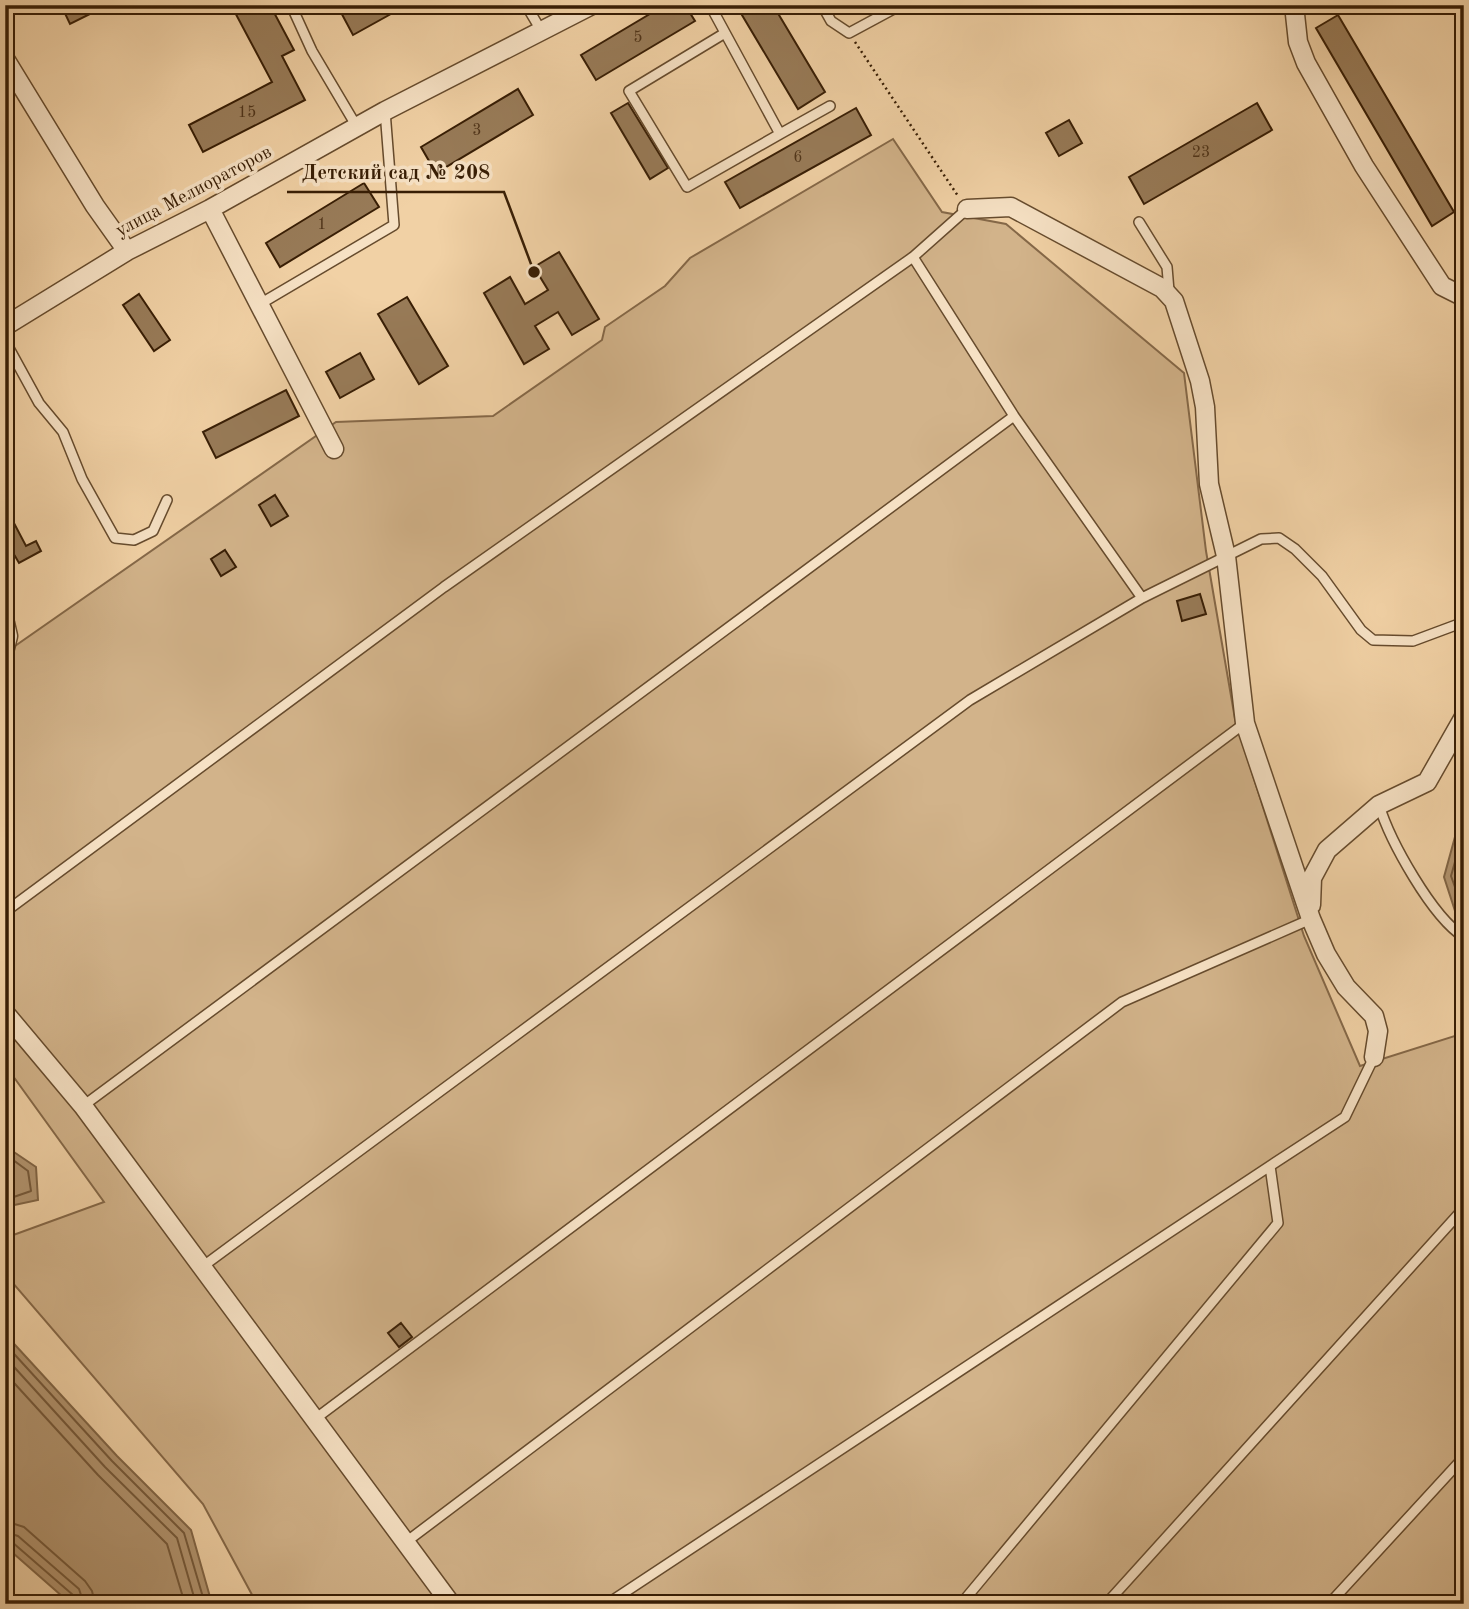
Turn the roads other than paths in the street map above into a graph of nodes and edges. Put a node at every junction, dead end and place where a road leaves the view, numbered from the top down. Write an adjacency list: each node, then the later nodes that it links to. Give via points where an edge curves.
1 (291, 5): 13 (lane)
2 (526, 5): 8 (lane)
3 (592, 5): 8 (street, улица Мелиораторов)
4 (710, 5): 9 (lane)
5 (822, 5): 6 (lane, via 831,21 849,33)
6 (901, 5)
7 (1294, 5): 20 (street, via 1298,42 1306,63 1364,166 1442,286 1458,295)
8 (542, 32): 12 (street, улица Мелиораторов)
9 (725, 33): 14 (lane); 14 (lane, via 629,91 687,187)
10 (5, 59): 18 (street, via 94,206)
11 (830, 106): 14 (lane)
12 (385, 111): 13 (street, улица Мелиораторов); 22 (lane, via 394,225)
13 (357, 127): 15 (street, улица Мелиораторов)
14 (780, 134)
15 (210, 209): 18 (street, улица Мелиораторов); 22 (street)
16 (967, 209): 19 (lane); 21 (street, via 1011,207)
17 (1139, 222): 21 (lane, via 1167,267)
18 (127, 251): 23 (street, улица Мелиораторов)
19 (913, 257): 25 (lane); 36 (lane, via 444,587)
20 (1464, 291)
21 (1169, 293): 28 (street, via 1200,382 1209,484)
22 (260, 304): 26 (street)
23 (5, 326)
24 (5, 341): 27 (lane, via 39,403 63,432 82,479 115,538 134,540 153,531)
25 (1014, 416): 29 (lane); 41 (lane)
26 (334, 449)
27 (167, 500)
28 (1226, 556): 29 (lane); 30 (lane, via 1261,540 1279,538 1322,576 1360,630 1373,640 1413,641); 34 (street)
29 (1142, 598): 44 (lane, via 970,701)
30 (1464, 622)
31 (5, 623): 32 (street)
32 (5, 648)
33 (1464, 717): 35 (street, via 1427,782)
34 (1245, 723): 37 (street); 45 (lane)
35 (1379, 804): 37 (street, via 1327,850 1312,878); 38 (lane, via 1387,832 1444,921)
36 (5, 912)
37 (1311, 919): 40 (street, via 1346,987 1374,1016 1378,1031); 47 (lane, via 1122,1002)
38 (1464, 937)
39 (5, 1013): 41 (street)
40 (1374, 1058): 42 (lane, via 1345,1116)
41 (83, 1106): 44 (street)
42 (1270, 1166): 49 (lane); 50 (lane, via 1278,1223)
43 (1464, 1208): 51 (lane)
44 (202, 1267): 45 (street)
45 (315, 1419): 47 (street)
46 (1464, 1457): 52 (lane)
47 (406, 1542): 48 (street)
48 (451, 1604)
49 (607, 1604)
50 (961, 1604)
51 (1106, 1604)
52 (1329, 1604)

